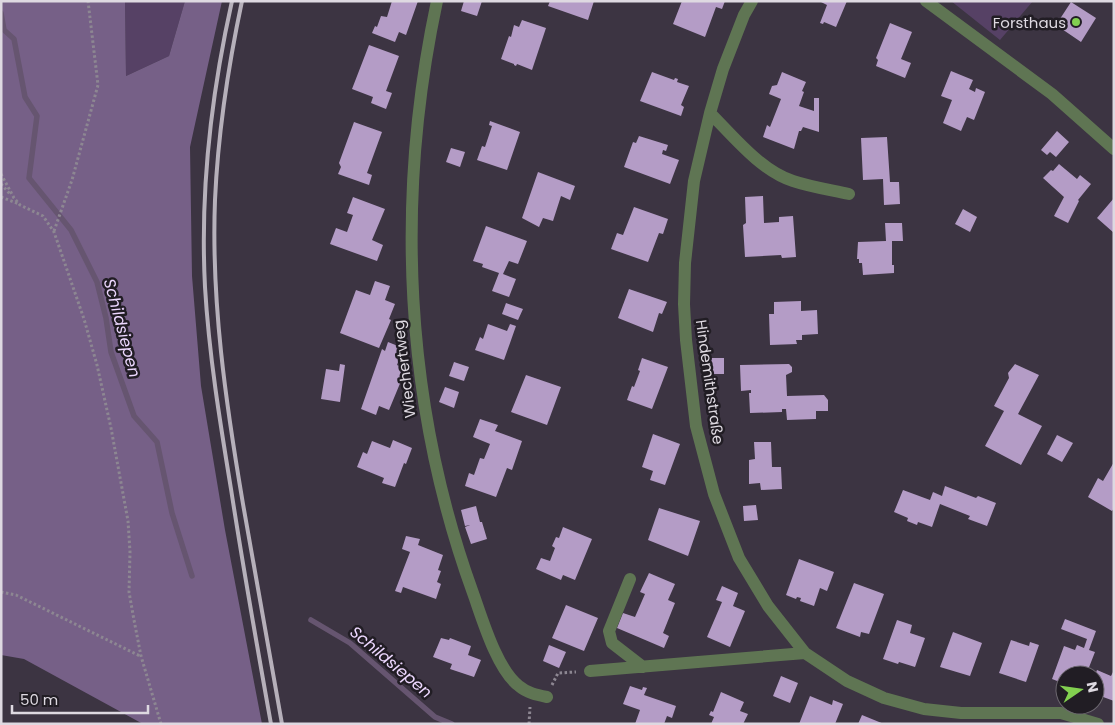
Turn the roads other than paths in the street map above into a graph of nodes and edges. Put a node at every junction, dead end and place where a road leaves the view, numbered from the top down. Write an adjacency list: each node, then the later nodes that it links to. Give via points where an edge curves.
1 (437, 1): 11 (street, Wiechertweg, via 422,84 412,189 413,303 426,416 454,534 496,652 509,677 519,687)
2 (752, 1): 4 (street, Hindemithstraße, via 744,15)
3 (926, 1): 5 (street, via 1052,94)
4 (710, 112): 6 (street, via 767,168 791,181); 8 (street, Hindemithstraße, via 694,181 685,263 686,340 696,426 714,494 740,558 768,606)
5 (1114, 149)
6 (849, 194)
7 (630, 579): 9 (street, via 609,631 612,643)
8 (805, 653): 9 (street); 12 (street, Hindemithstraße, via 846,681 884,698 924,709 961,713 1061,713)
9 (643, 667): 10 (street)
10 (590, 671)
11 (547, 697)
12 (1098, 724)

